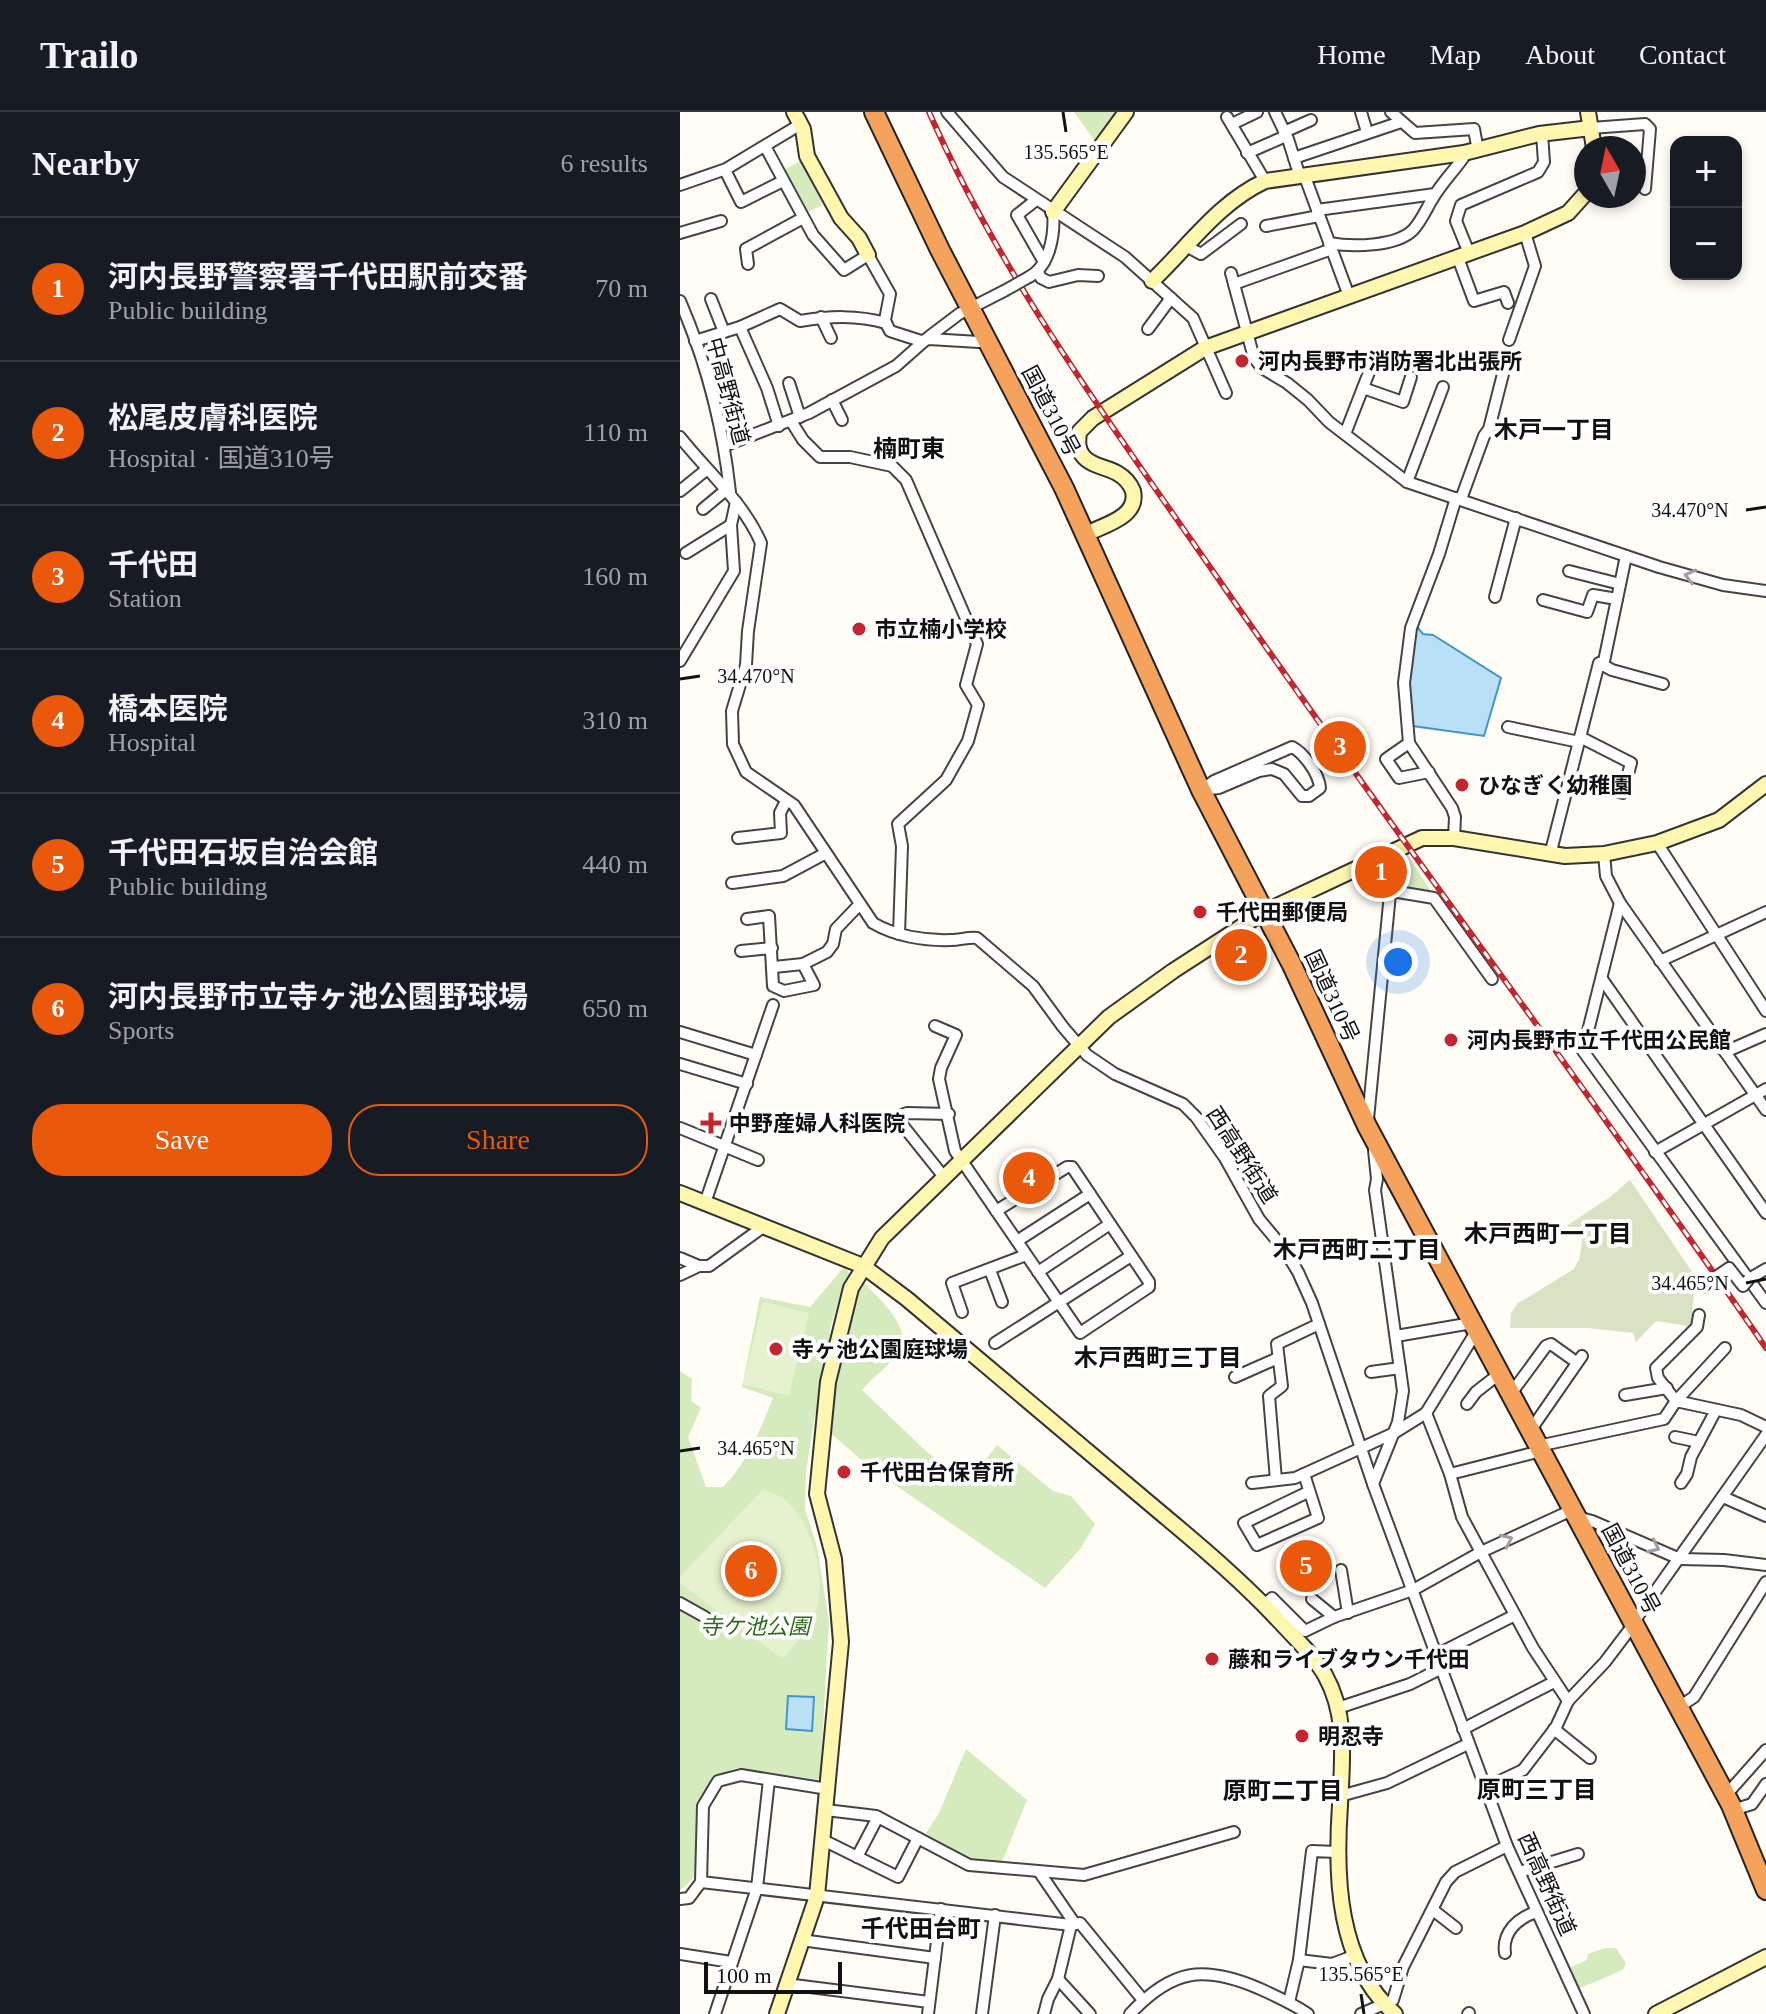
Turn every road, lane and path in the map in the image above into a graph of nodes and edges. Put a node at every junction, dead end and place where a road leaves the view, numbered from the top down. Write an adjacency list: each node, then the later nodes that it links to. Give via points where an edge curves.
1 (874, 112): 51 (highway, 国道310号)
2 (947, 112): 28 (street, via 1003,177)
3 (1126, 112): 30 (street)
4 (1257, 112): 19 (street, via 1229,120)
5 (1275, 112): 14 (street)
6 (1361, 112): 13 (street)
7 (1391, 112): 11 (street)
8 (1588, 112): 12 (street)
9 (797, 118): 17 (street); 40 (street, via 807,156)
10 (1311, 120): 14 (street)
11 (1401, 122): 13 (street); 18 (street, via 1415,133 1474,129)
12 (1591, 128): 15 (street); 16 (street); 23 (street, via 1645,124 1650,129)
13 (1367, 132): 20 (street)
14 (1285, 134): 19 (street); 20 (street)
15 (1542, 134): 18 (street); 41 (street, via 1544,162 1538,172 1461,205 1456,221)
16 (1592, 136)
17 (766, 148): 21 (street); 24 (street)
18 (1471, 152): 22 (street); 27 (street)
19 (1247, 153): 25 (street)
20 (1294, 158): 22 (street)
21 (725, 170): 24 (street, via 741,202); 26 (street)
22 (1302, 177): 25 (street); 31 (street)
23 (1646, 177)
24 (783, 181): 32 (street)
25 (1265, 181): 38 (street, via 1228,204)
26 (680, 185)
27 (1435, 194): 31 (street); 39 (street, via 1410,233 1368,245)
28 (1036, 200): 30 (street); 43 (street, via 1017,215)
29 (1574, 206): 37 (street)
30 (1053, 212): 43 (street, via 1054,228); 45 (street)
31 (1318, 213): 35 (street); 39 (street)
32 (803, 218): 40 (street, via 844,270); 42 (street, via 746,249)
33 (721, 221): 36 (street)
34 (1241, 224): 38 (street, via 1201,254)
35 (1266, 226)
36 (680, 233)
37 (1525, 233): 41 (street); 61 (street, via 1535,266)
38 (1186, 246): 45 (street)
39 (1330, 246): 46 (street); 57 (street, via 1233,278)
40 (868, 255): 53 (street, via 890,294)
41 (1463, 256): 46 (street); 50 (street, via 1469,303 1504,292)
42 (748, 264)
43 (1037, 270): 44 (street, via 1049,282); 51 (street, bridge)
44 (1098, 276)
45 (1152, 281): 47 (street)
46 (1349, 296): 57 (street)
47 (1171, 298): 55 (street); 63 (street, via 1193,318)
48 (711, 299): 56 (street)
49 (680, 301): 62 (street, 中高野街道)
50 (1508, 303)
51 (971, 308): 59 (highway, 国道310号); 60 (street)
52 (821, 317): 53 (street, via 861,316); 54 (street, via 800,321 780,309); 58 (street)
53 (886, 323): 60 (street, via 890,331)
54 (740, 327): 56 (street); 74 (street)
55 (1148, 329)
56 (724, 332): 62 (street)
57 (1247, 333): 63 (street); 75 (street, via 1262,368)
58 (831, 338)
59 (986, 338): 60 (street); 86 (highway, 国道310号)
60 (926, 339): 71 (street, via 896,366)
61 (1509, 340)
62 (695, 341): 77 (street, 中高野街道)
63 (1205, 348): 70 (street); 86 (street, via 1079,432 1083,456 1124,477 1134,499 1124,515)
64 (1373, 362): 69 (street)
65 (1505, 366): 82 (street, via 1489,429)
66 (1411, 377): 69 (street, via 1403,402)
67 (789, 383): 72 (street)
68 (1443, 387): 79 (street)
69 (1363, 388): 75 (street)
70 (1226, 393)
71 (832, 400): 72 (street); 73 (street)
72 (796, 419): 74 (street); 120 (street, via 803,440 820,457 892,466 906,480 977,644 966,685 978,705 968,741 946,780 898,824)
73 (842, 420)
74 (779, 426): 77 (street)
75 (1345, 434): 79 (street)
76 (680, 437): 78 (street, 西高野街道)
77 (724, 446): 81 (street, 中高野街道)
78 (706, 470): 80 (street); 81 (street, 西高野街道)
79 (1407, 482): 82 (street)
80 (680, 491)
81 (731, 495): 83 (street); 85 (street); 105 (street, 西高野街道, via 761,543 746,665 732,711 733,744 746,772)
82 (1459, 498): 84 (street); 100 (street, via 1407,644)
83 (703, 509)
84 (1516, 518): 88 (street); 92 (street)
85 (731, 525): 87 (street); 95 (street, via 734,571)
86 (1086, 534): 104 (highway, 国道310号)
87 (686, 553)
88 (1626, 556): 90 (street); 91 (street, one-way to 88, via 1723,585)
89 (1569, 571): 90 (street)
90 (1620, 584): 93 (street)
91 (1766, 591)
92 (1495, 597)
93 (1617, 599): 94 (street, via 1593,595 1587,612); 96 (street)
94 (1543, 600)
95 (680, 661)
96 (1603, 666): 97 (street); 99 (street, via 1599,663)
97 (1663, 684)
98 (1508, 727): 99 (street)
99 (1580, 740): 102 (street); 102 (street, via 1631,763 1623,793)
100 (1409, 743): 101 (street); 101 (street, via 1386,759 1399,778)
101 (1429, 772): 107 (street, via 1452,808)
102 (1570, 780): 112 (street)
103 (1766, 784): 108 (street, via 1719,820)
104 (1201, 790): 104 (street, via 1292,747 1321,785 1312,795 1302,796 1284,774 1266,769); 117 (highway, 国道310号)
105 (786, 801): 106 (street, via 780,813 781,833); 109 (street, 西高野街道)
106 (738, 838)
107 (1454, 838): 110 (street, via 1422,838); 112 (street)
108 (1657, 843): 111 (street); 121 (street)
109 (826, 853): 113 (street, via 782,878); 116 (street, 西高野街道)
110 (1394, 853): 114 (street); 117 (street)
111 (1604, 854): 112 (street); 115 (street, via 1606,876)
112 (1550, 855)
113 (732, 883)
114 (1392, 891): 127 (street, via 1434,898); 144 (street)
115 (1620, 903): 124 (street); 128 (street)
116 (859, 905): 120 (street, 西高野街道, via 873,923); 125 (street, via 836,929 827,952)
117 (1264, 912): 134 (street, via 1160,980); 144 (highway, 国道310号)
118 (1766, 912): 121 (street)
119 (747, 919): 122 (street, via 769,916)
120 (899, 934): 134 (street, 西高野街道, via 977,938 1033,986)
121 (1715, 935): 124 (street); 130 (street)
122 (772, 948): 123 (street); 126 (street)
123 (741, 951)
124 (1660, 961): 135 (street)
125 (803, 964): 126 (street); 126 (street, via 814,985 784,991 773,986)
126 (774, 967)
127 (1492, 979)
128 (1602, 979): 143 (street); 147 (street, via 1583,1051)
129 (773, 1005): 136 (street)
130 (1766, 1011)
131 (935, 1026): 142 (street, via 956,1035 939,1079)
132 (680, 1032): 136 (street)
133 (1766, 1034): 135 (street)
134 (1078, 1045): 149 (street); 175 (street, 西高野街道, via 1107,1070 1183,1104 1196,1117 1298,1272)
135 (1725, 1052): 140 (street)
136 (756, 1055): 138 (street)
137 (680, 1064): 138 (street)
138 (747, 1084): 146 (street)
139 (1766, 1089): 140 (street)
140 (1755, 1094): 141 (street); 143 (street)
141 (1766, 1110)
142 (949, 1114): 149 (street, via 955,1151); 150 (street, via 896,1117)
143 (1704, 1123): 147 (street); 155 (street)
144 (1367, 1126): 176 (highway, 国道310号); 177 (street, via 1376,1159 1375,1190)
145 (680, 1128): 146 (street)
146 (726, 1146): 148 (street); 153 (street)
147 (1655, 1152): 168 (street)
148 (758, 1160)
149 (962, 1161): 150 (street); 154 (street)
150 (944, 1177): 163 (street, via 882,1238)
151 (680, 1193): 153 (street)
152 (1090, 1194): 154 (street, via 1067,1167); 156 (street); 158 (street)
153 (705, 1203): 157 (street)
154 (996, 1211): 158 (street)
155 (1766, 1213)
156 (1110, 1224): 160 (street); 166 (street)
157 (763, 1227): 162 (street, via 709,1266); 163 (street)
158 (1017, 1241): 159 (street)
159 (1026, 1255): 165 (street); 166 (street)
160 (1131, 1256): 171 (street); 171 (street, via 1149,1287 1080,1333)
161 (680, 1258): 162 (street)
162 (699, 1266): 167 (street)
163 (863, 1266): 217 (street); 237 (street, via 851,1288 828,1382 817,1477 834,1559 841,1642)
164 (1766, 1269): 168 (street)
165 (990, 1270): 170 (street); 173 (street, via 952,1283)
166 (1038, 1272): 171 (street)
167 (680, 1275)
168 (1749, 1279): 169 (street, bridge, via 1743,1286 1729,1268); 172 (street)
169 (1700, 1288)
170 (1002, 1302)
171 (1059, 1302): 178 (street)
172 (1766, 1303)
173 (962, 1312)
174 (1699, 1315): 185 (street, via 1697,1327 1656,1368)
175 (1319, 1324): 179 (street, via 1277,1344); 198 (street, 西高野街道)
176 (1474, 1327): 177 (street); 183 (highway, 国道310号); 191 (street)
177 (1396, 1336): 181 (street)
178 (995, 1343)
179 (1278, 1358): 184 (street); 201 (street, via 1282,1386 1269,1396)
180 (1732, 1363): 188 (street, via 1723,1351)
181 (1400, 1368): 182 (street); 193 (street, via 1402,1405)
182 (1371, 1372)
183 (1499, 1374): 186 (highway, 国道310号); 189 (street)
184 (1235, 1377)
185 (1667, 1388): 187 (street); 188 (street)
186 (1510, 1395): 197 (highway, 国道310号); 197 (street, via 1546,1346 1577,1357)
187 (1625, 1395)
188 (1676, 1401): 190 (street); 197 (street, via 1664,1419)
189 (1467, 1404)
190 (1716, 1410): 192 (street); 196 (street)
191 (1426, 1413): 193 (street); 200 (street)
192 (1766, 1427)
193 (1394, 1433): 198 (street); 204 (street)
194 (1766, 1435): 206 (street)
195 (1675, 1437): 196 (street)
196 (1699, 1442): 203 (street)
197 (1536, 1443): 200 (street); 207 (highway, 国道310号)
198 (1360, 1446): 199 (street); 204 (street, 西高野街道)
199 (1304, 1474): 201 (street); 205 (street)
200 (1450, 1474): 209 (street, via 1462,1517)
201 (1276, 1480): 202 (street)
202 (1252, 1483)
203 (1681, 1483)
204 (1373, 1484): 214 (street, 西高野街道)
205 (1308, 1492): 205 (street, via 1318,1518 1257,1545 1244,1523)
206 (1723, 1497): 208 (street); 210 (street)
207 (1574, 1513): 209 (street, one-way to 207); 210 (street, one-way to 210); 222 (highway, 国道310号)
208 (1766, 1516)
209 (1481, 1552): 214 (street); 219 (street)
210 (1680, 1559): 211 (street); 222 (street)
211 (1766, 1565)
212 (1341, 1570): 218 (street)
213 (1766, 1582): 227 (street, via 1694,1697)
214 (1413, 1590): 218 (street); 223 (street, 西高野街道)
215 (1312, 1599): 221 (street)
216 (680, 1603): 220 (street)
217 (1264, 1605): 221 (street, via 1272,1598 1305,1631); 228 (street, via 1325,1675)
218 (1348, 1613): 221 (street)
219 (1515, 1615): 223 (street); 225 (street)
220 (705, 1617)
221 (1334, 1617)
222 (1633, 1624): 226 (street); 227 (highway, 国道310号)
223 (1436, 1655): 224 (street, 西高野街道)
224 (1440, 1669): 228 (street); 229 (street, 西高野街道)
225 (1554, 1682): 226 (street); 229 (street)
226 (1568, 1701): 230 (street)
227 (1679, 1707): 239 (highway, 国道310号)
228 (1338, 1708): 238 (street, via 1343,1741)
229 (1463, 1729): 231 (street, 西高野街道)
230 (1554, 1729): 233 (street); 236 (street, via 1518,1774)
231 (1468, 1744): 236 (street, 西高野街道); 238 (street, via 1387,1783)
232 (1766, 1750): 239 (street)
233 (1590, 1758)
234 (769, 1780): 237 (street); 251 (street, via 741,1775 718,1781 703,1806); 252 (street)
235 (1766, 1784): 239 (street, via 1752,1804)
236 (1485, 1788): 245 (street, 西高野街道)
237 (828, 1789): 240 (street)
238 (1340, 1796): 246 (street)
239 (1729, 1803): 253 (highway, 国道310号)
240 (826, 1810): 241 (street); 244 (street)
241 (878, 1817): 243 (street); 248 (street)
242 (1234, 1832): 250 (street, via 1084,1875)
243 (918, 1838): 248 (street, via 898,1877); 250 (street, via 969,1865)
244 (823, 1840): 248 (street); 254 (street)
245 (1507, 1846): 249 (street, 西高野街道); 257 (street, via 1455,1872)
246 (1337, 1852): 265 (street, via 1340,1899); 268 (street, via 1312,1851)
247 (1578, 1854): 249 (street)
248 (857, 1857)
249 (1519, 1872): 258 (street, 西高野街道)
250 (1040, 1873): 260 (street)
251 (701, 1882): 252 (street); 255 (street, via 689,1898)
252 (757, 1888): 254 (street); 269 (street)
253 (1766, 1890)
254 (817, 1896): 256 (street); 262 (street)
255 (680, 1899)
256 (941, 1909): 259 (street); 267 (street)
257 (1433, 1910): 261 (street); 275 (street, via 1403,1967)
258 (1536, 1912): 263 (street, via 1514,1924); 284 (street, 西高野街道)
259 (995, 1915): 260 (street); 278 (street)
260 (1073, 1925): 270 (street); 272 (street, via 1080,1923)
261 (1456, 1928)
262 (801, 1940): 267 (street); 271 (street)
263 (1505, 1953)
264 (680, 1954): 269 (street)
265 (1356, 1955): 268 (street, via 1332,1964); 275 (street, via 1367,1980)
266 (1766, 1957): 285 (street)
267 (935, 1958): 274 (street)
268 (1299, 1960): 273 (street)
269 (731, 1962): 276 (street)
270 (1058, 1979): 279 (street); 280 (street)
271 (786, 1984): 274 (street); 277 (street)
272 (1143, 2000): 273 (street, via 1176,1979 1207,1972); 281 (street)
273 (1289, 2002): 282 (street)
274 (929, 2008)
275 (1390, 2009): 283 (street)
276 (715, 2014)
277 (777, 2014)
278 (982, 2014)
279 (1044, 2014)
280 (1090, 2014)
281 (1130, 2014)
282 (1308, 2014)
283 (1361, 2014)
284 (1584, 2014)
285 (1656, 2014)

